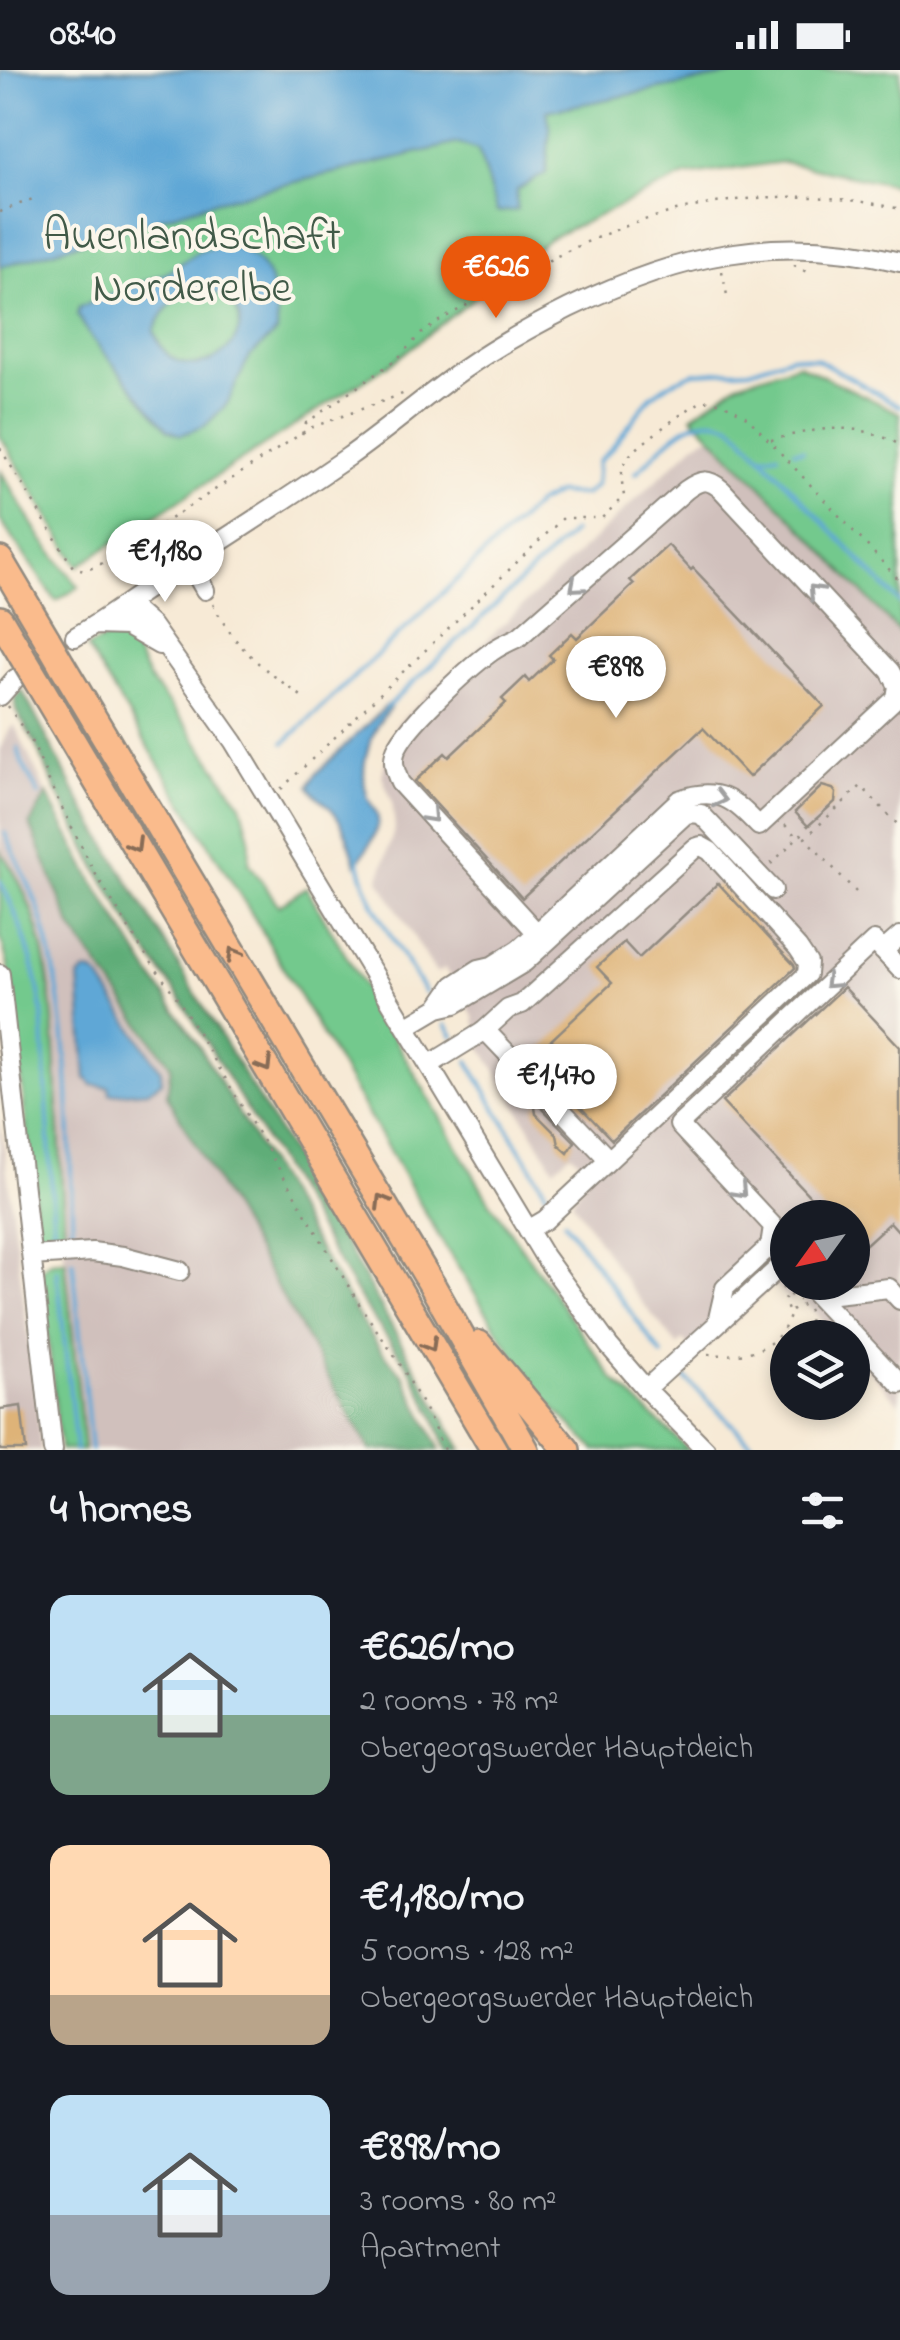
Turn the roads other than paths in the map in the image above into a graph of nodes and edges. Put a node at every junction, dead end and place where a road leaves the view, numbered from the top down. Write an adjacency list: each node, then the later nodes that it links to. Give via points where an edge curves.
1 (900, 262): 3 (street, via 804,248 719,255 607,290 474,362 347,458)
2 (0, 560): 30 (highway, one-way to 2, bridge)
3 (189, 562): 4 (street); 5 (street)
4 (205, 590)
5 (121, 608): 7 (street); 9 (street, via 147,621)
6 (0, 619): 10 (highway)
7 (95, 625): 8 (street); 9 (street, via 126,626)
8 (76, 637)
9 (173, 657): 20 (street, via 234,742)
10 (25, 672): 11 (street); 38 (highway, one-way to 38)
11 (0, 695)
12 (772, 890): 19 (street, via 700,814 687,813 525,962 455,1004)
13 (537, 934): 13 (street, one-way to 13, via 684,798 722,795 759,826 897,696 894,676 710,481 702,480 519,636 492,651 424,712 397,747 400,783); 19 (street, via 454,985)
14 (900, 936): 15 (street)
15 (884, 951): 16 (street); 24 (street, one-way to 24, via 874,941 680,1125)
16 (900, 968)
17 (0, 974): 18 (street)
18 (1, 999): 27 (street)
19 (443, 1001): 20 (street)
20 (406, 1027): 22 (street)
21 (485, 1030): 22 (street); 23 (street); 23 (street, via 695,848 710,851 798,948 807,974)
22 (429, 1065): 25 (street)
23 (609, 1160): 25 (street, via 577,1178 545,1220)
24 (770, 1223)
25 (528, 1230): 36 (street)
26 (770, 1246): 34 (street, via 725,1288)
27 (32, 1256): 28 (street, via 122,1256); 37 (street)
28 (180, 1271)
29 (770, 1277): 34 (street)
30 (432, 1285): 39 (highway); 40 (highway)
31 (870, 1289): 33 (street, via 888,1288)
32 (814, 1300): 35 (street)
33 (900, 1300)
34 (717, 1323): 36 (street)
35 (900, 1384)
36 (646, 1388): 41 (street)
37 (53, 1450)
38 (490, 1450)
39 (526, 1450)
40 (567, 1450)
41 (706, 1450)

